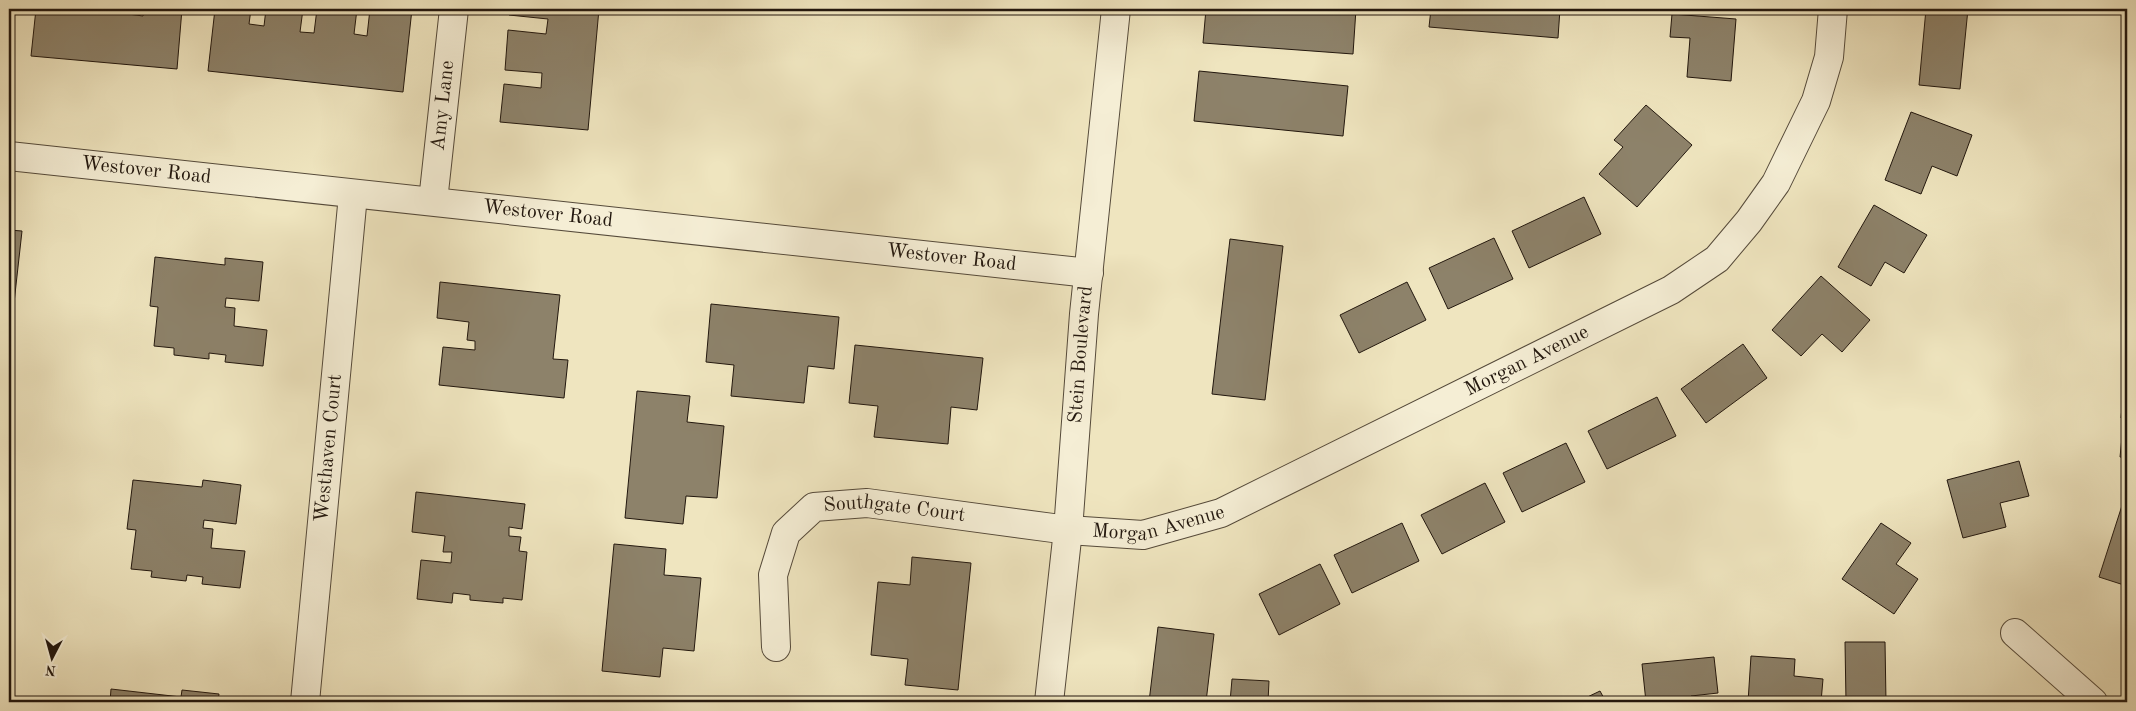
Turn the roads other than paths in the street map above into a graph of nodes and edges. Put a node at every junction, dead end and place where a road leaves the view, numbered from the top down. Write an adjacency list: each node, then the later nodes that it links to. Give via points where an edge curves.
1 (454, 9): 6 (street, Amy Lane)
2 (1116, 9): 7 (street, Stein Boulevard)
3 (1833, 9): 8 (street, Morgan Avenue, via 1829,57 1816,101 1776,183 1717,260 1671,290 1221,513 1143,535)
4 (9, 156): 5 (street, Westover Road)
5 (353, 195): 6 (street, Westover Road); 11 (street, Westhaven Court)
6 (433, 201): 7 (street, Westover Road)
7 (1089, 273): 8 (street, Stein Boulevard)
8 (1068, 530): 10 (street, Southgate Court, via 867,503 814,507 786,533 773,575); 12 (street, Stein Boulevard)
9 (2015, 633): 13 (street)
10 (776, 647)
11 (305, 702)
12 (1049, 702)
13 (2093, 702)

